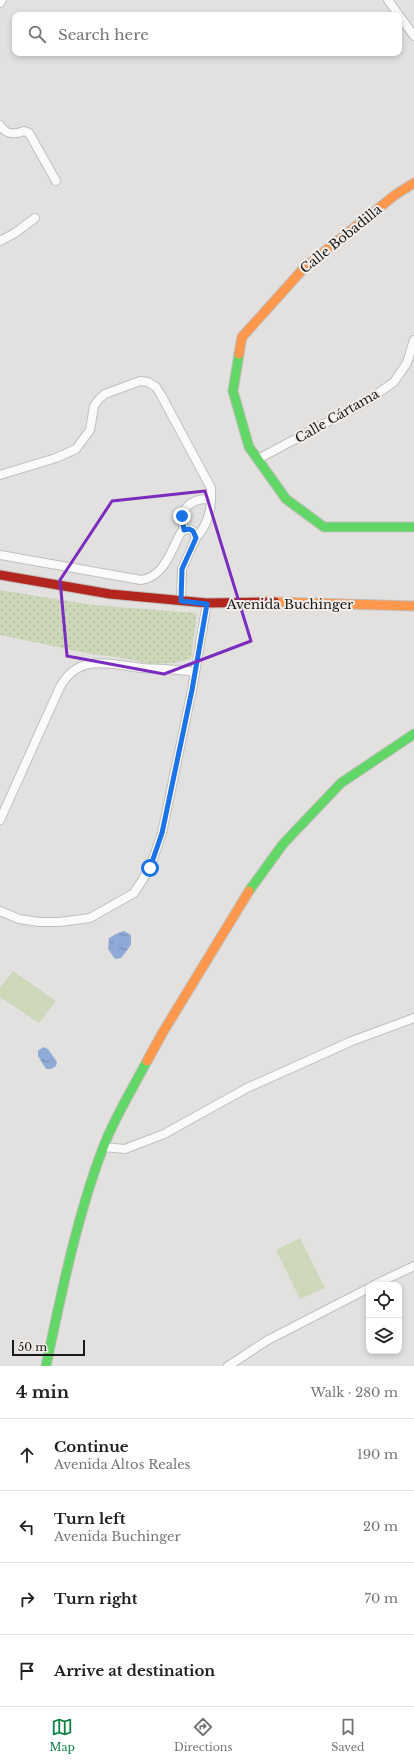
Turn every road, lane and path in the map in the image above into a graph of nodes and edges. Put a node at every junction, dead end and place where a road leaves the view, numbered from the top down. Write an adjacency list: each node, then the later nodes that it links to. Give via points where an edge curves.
1 (2, 0): 3 (street)
2 (388, 0): 4 (street)
3 (0, 3)
4 (397, 12)
5 (402, 19): 6 (street)
6 (414, 36)
7 (0, 125): 8 (street, via 4,132 9,134 24,131 29,133)
8 (56, 181)
9 (414, 183): 13 (street, Calle Bobadilla, via 395,195 304,268 242,338 233,391 249,447)
10 (35, 218): 11 (street)
11 (0, 241)
12 (414, 340): 13 (street, Calle Cártama, via 407,364 394,382 367,401)
13 (258, 459): 16 (street, Calle Bobadilla, via 286,499 324,527)
14 (0, 475): 15 (street, via 56,458 76,449 90,430 94,406 99,399 112,390 140,381 156,387 161,395 209,482)
15 (211, 499): 17 (street, via 201,498 189,505 182,516); 18 (street, via 210,515)
16 (414, 527)
17 (184, 530): 18 (street, via 193,531); 19 (street, via 159,572 141,580)
18 (196, 538): 21 (street, via 182,569)
19 (0, 555)
20 (0, 575): 21 (street, Avenida Buchinger, via 110,594)
21 (181, 601): 22 (street, Avenida Buchinger)
22 (207, 604): 23 (street, Avenida Buchinger, via 303,602); 24 (street)
23 (414, 606)
24 (194, 672): 26 (street, via 138,668 104,662 87,664 72,672 60,687); 27 (street, via 162,833 150,868 134,893 90,918 39,922)
25 (414, 734): 29 (street, via 341,783 283,844 242,900 167,1026)
26 (0, 820)
27 (0, 911)
28 (414, 1018): 29 (street, via 352,1041 247,1088 164,1134 125,1149)
29 (103, 1147): 33 (street, via 89,1188 64,1284)
30 (414, 1266): 31 (street)
31 (380, 1282)
32 (366, 1290): 34 (street, via 268,1340)
33 (46, 1366)
34 (228, 1366)

